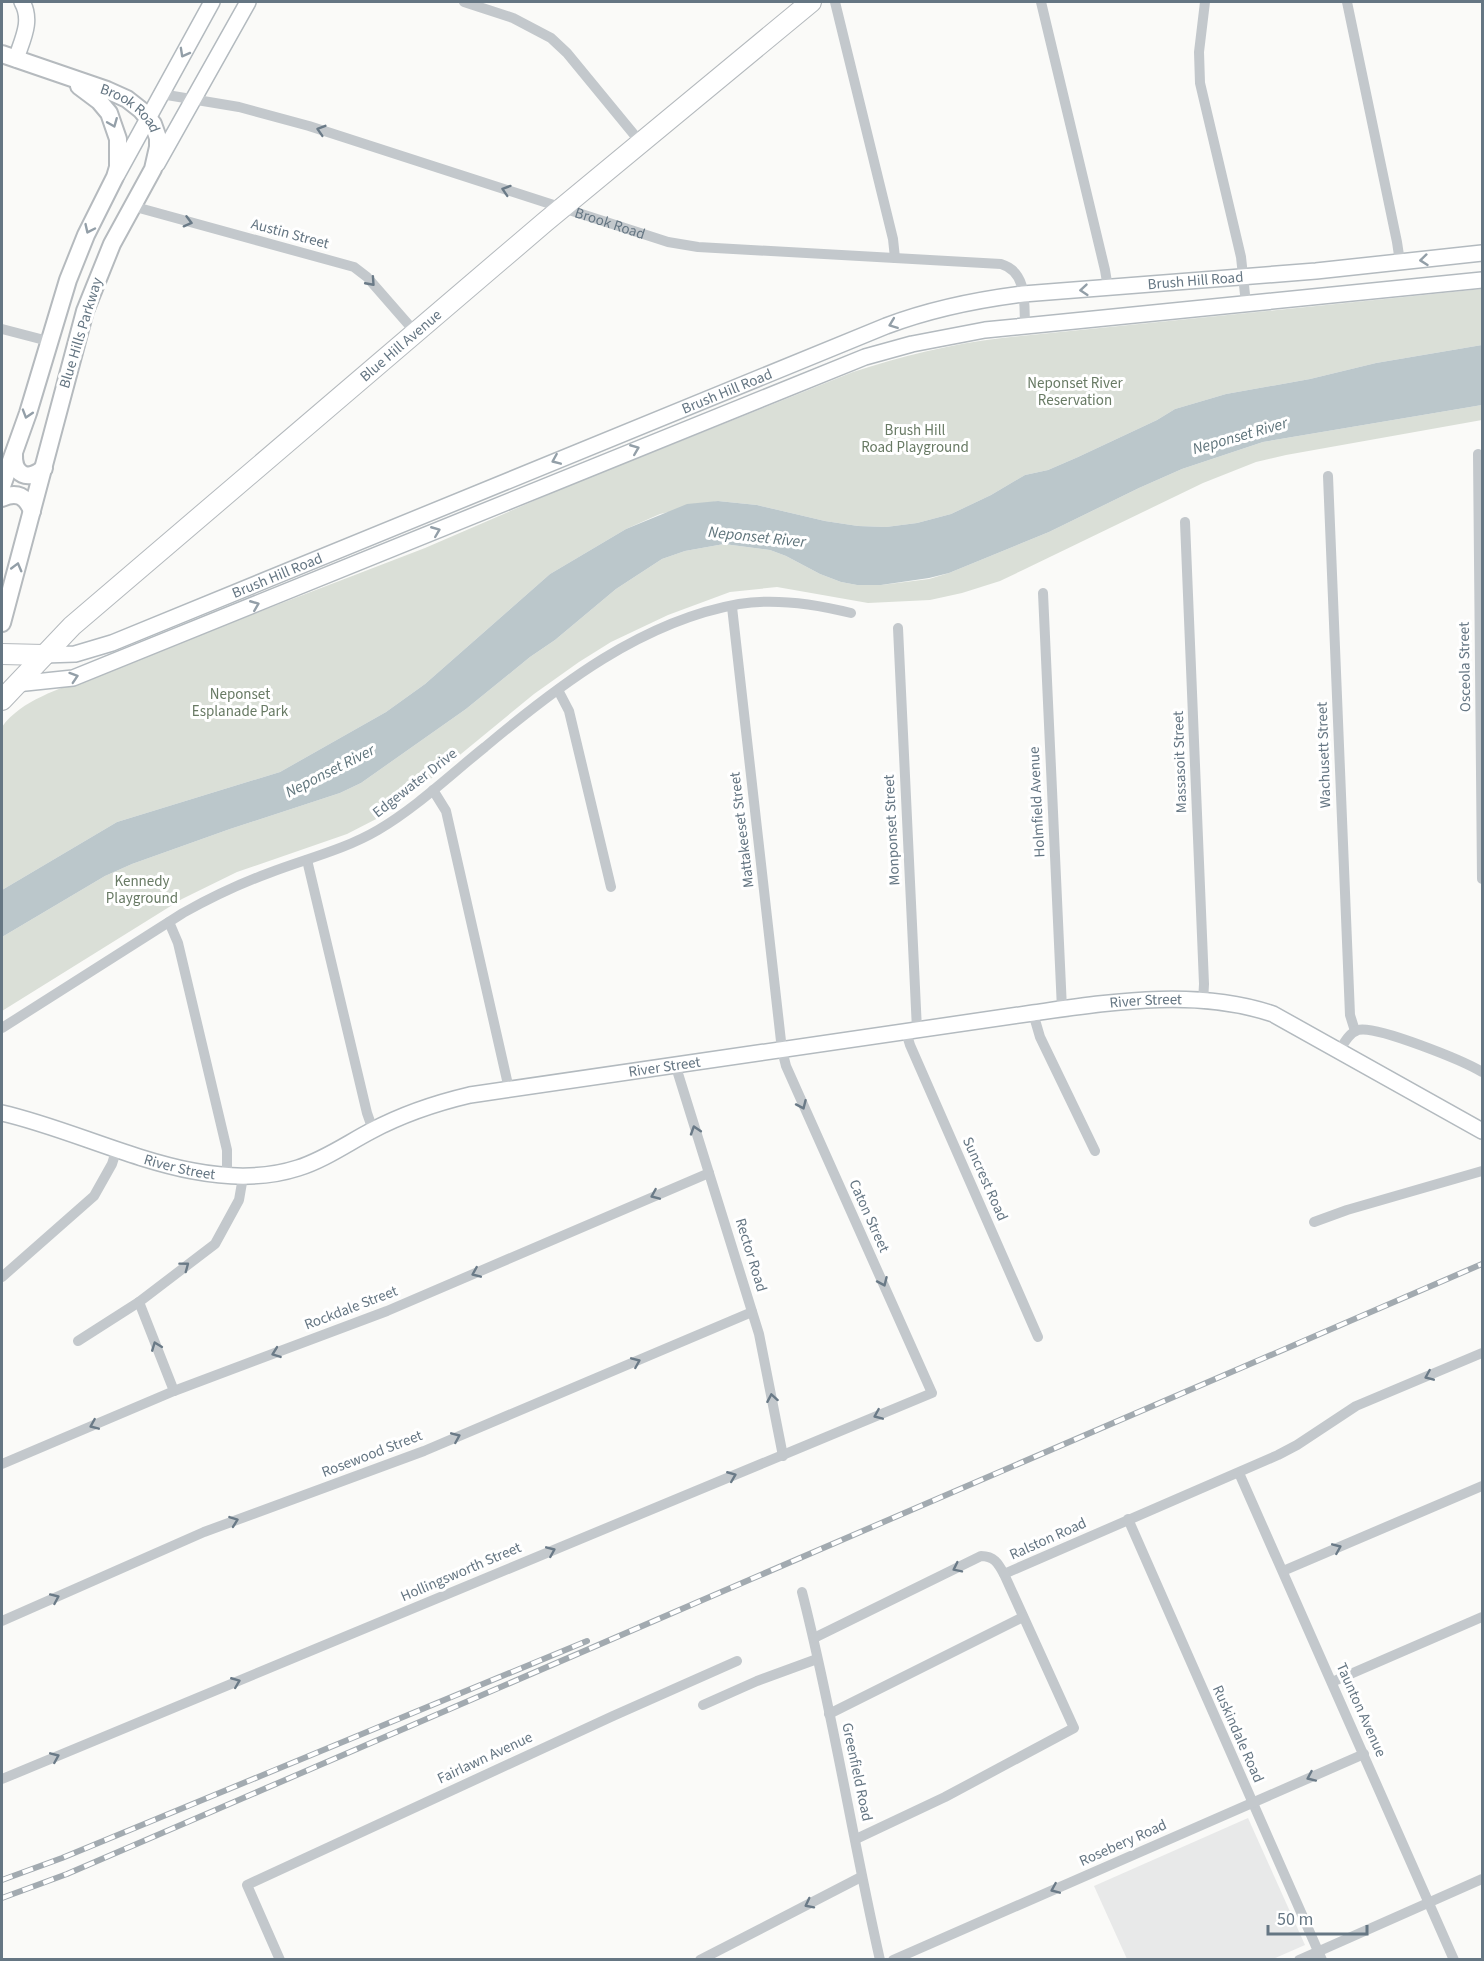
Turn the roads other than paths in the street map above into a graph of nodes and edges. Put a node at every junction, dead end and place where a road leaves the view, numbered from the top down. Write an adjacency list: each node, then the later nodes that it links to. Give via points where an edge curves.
1 (22, 2): 10 (main road, via 27,19)
2 (212, 2): 12 (main road, Blue Hills Parkway, one-way to 12)
3 (248, 2): 13 (main road, Blue Hills Parkway)
4 (464, 2): 15 (street, via 513,18 551,38)
5 (811, 2): 15 (highway, Blue Hill Avenue)
6 (835, 2): 21 (street)
7 (1041, 2): 25 (street)
8 (1205, 2): 23 (street, via 1200,83)
9 (1347, 2): 22 (street)
10 (9, 57): 11 (main road, Brook Road)
11 (55, 72): 14 (main road, Brook Road, via 117,94); 16 (main road, Brook Road, one-way to 16, via 91,95 109,113 118,139)
12 (161, 94): 13 (street, Brook Road); 14 (main road, Blue Hills Parkway)
13 (194, 99): 17 (main road, Blue Hills Parkway); 19 (street, Brook Road, one-way to 13, via 309,126)
14 (148, 117): 16 (main road, Blue Hills Parkway); 17 (main road, Brook Road, via 158,138)
15 (640, 143): 19 (highway, Blue Hill Avenue)
16 (115, 177): 31 (main road, Blue Hills Parkway, one-way to 31, via 77,256)
17 (149, 177): 18 (main road, Blue Hills Parkway)
18 (132, 206): 30 (street, Austin Street, one-way to 30, via 354,267); 36 (main road, Blue Hills Parkway, via 85,311)
19 (562, 209): 21 (street, Brook Road, via 684,245); 30 (highway, Blue Hill Avenue)
20 (1482, 253): 22 (main road, Brush Hill Road, one-way to 22)
21 (895, 258): 26 (street, Brook Road, via 1008,266 1020,278)
22 (1400, 262): 23 (main road, Brush Hill Road)
23 (1244, 277): 25 (main road, Brush Hill Road); 27 (street)
24 (1482, 280): 27 (main road, Brush Hill Road)
25 (1108, 288): 26 (main road, Brush Hill Road, one-way to 26)
26 (1023, 294): 28 (street, Brook Road); 32 (main road, Brush Hill Road, one-way to 32, via 958,304 910,317)
27 (1246, 304): 28 (main road, Brush Hill Road)
28 (1025, 326): 35 (main road, Brush Hill Road, one-way to 28, via 865,357 960,334)
29 (2, 329): 31 (street)
30 (416, 332): 50 (highway, Blue Hill Avenue, via 72,626)
31 (48, 341): 33 (main road, Blue Hills Parkway, one-way to 33)
32 (606, 440): 35 (main road); 50 (main road, Brush Hill Road, one-way to 50, via 106,645 75,654)
33 (14, 454): 36 (main road, via 15,467 21,474 38,474); 38 (main road, Blue Hills Parkway)
34 (1478, 454): 40 (street, Osceola Street)
35 (613, 458): 52 (main road, Brush Hill Road, one-way to 35, via 73,678)
36 (44, 468): 41 (main road, Blue Hills Parkway)
37 (1328, 476): 67 (street, Wachusett Street, via 1350,1015)
38 (2, 486)
39 (2, 498): 41 (main road, via 18,494)
40 (1480, 504): 48 (street, Osceola Street)
41 (32, 511): 46 (main road, Blue Hills Parkway, one-way to 41)
42 (1185, 522): 62 (street, Massasoit Street)
43 (1043, 593): 63 (street, Holmfield Avenue)
44 (732, 607): 45 (street, Edgewater Drive, via 789,603); 53 (street, Edgewater Drive, via 715,609 643,637); 68 (street, Mattakeeset Street)
45 (851, 614)
46 (2, 623)
47 (898, 628): 66 (street, Monponset Street)
48 (1481, 649): 51 (street, Osceola Street)
49 (2, 654): 50 (highway, Brush Hill Road)
50 (44, 655): 52 (highway, Blue Hill Avenue)
51 (1481, 666): 56 (street, Osceola Street)
52 (16, 684): 54 (highway, Blue Hill Avenue)
53 (558, 690): 55 (street, Edgewater Drive); 60 (street, via 569,711)
54 (2, 700)
55 (433, 790): 58 (street, Edgewater Drive, via 372,834); 72 (street, via 446,811)
56 (1482, 809): 57 (street, Osceola Street)
57 (1482, 825): 59 (street, Osceola Street)
58 (307, 860): 61 (street, Edgewater Drive, via 233,887); 74 (street)
59 (1482, 879)
60 (611, 887)
61 (169, 922): 65 (street, Edgewater Drive); 80 (street, via 178,943)
62 (1203, 1002): 63 (main road, River Street, via 1136,1001); 69 (main road, River Street, via 1273,1014)
63 (1062, 1009): 64 (main road, River Street)
64 (1033, 1012): 66 (main road, River Street); 77 (street, via 1040,1037)
65 (2, 1028)
66 (911, 1031): 68 (main road, River Street); 85 (street, Suncrest Road, via 909,1045)
67 (1356, 1031): 69 (street); 71 (street, via 1370,1030 1407,1041)
68 (782, 1050): 70 (main road, River Street); 89 (street, Caton Street, one-way to 89, via 788,1073)
69 (1340, 1051): 75 (main road, River Street)
70 (676, 1066): 72 (main road, River Street); 79 (street, Rector Road, one-way to 70)
71 (1481, 1069)
72 (509, 1089): 74 (main road, River Street, via 435,1104)
73 (2, 1113): 76 (main road, River Street)
74 (373, 1130): 80 (main road, River Street, via 296,1169)
75 (1482, 1131)
76 (117, 1148): 80 (main road, River Street, via 179,1168); 82 (street, via 94,1196)
77 (1095, 1151)
78 (1482, 1171): 81 (street)
79 (709, 1173): 84 (street, Rector Road); 88 (street, Rockdale Street, one-way to 88, via 387,1311)
80 (235, 1177): 83 (street, one-way to 80, via 215,1244 239,1200)
81 (1314, 1222)
82 (2, 1277)
83 (139, 1302): 86 (street); 88 (street, one-way to 83)
84 (752, 1312): 90 (street, Rector Road, one-way to 84); 100 (street, Rosewood Street, one-way to 84, via 204,1532 424,1451)
85 (1038, 1337)
86 (78, 1341)
87 (1482, 1353): 92 (street, Ralston Road, one-way to 92, via 1356,1406 1297,1445)
88 (174, 1391): 91 (street, Rockdale Street, one-way to 91)
89 (932, 1393): 90 (street, Hollingsworth Street, one-way to 90)
90 (783, 1456): 108 (street, Hollingsworth Street, one-way to 90)
91 (2, 1464)
92 (1239, 1473): 94 (street, Ralston Road); 95 (street, Taunton Avenue)
93 (1482, 1486): 95 (street, one-way to 93)
94 (1128, 1520): 96 (street, Ralston Road); 109 (street, Ruskindale Road)
95 (1283, 1571): 104 (street, Taunton Avenue)
96 (1004, 1574): 98 (street); 101 (street, Ralston Road, one-way to 101, via 994,1559 981,1556)
97 (802, 1592): 101 (street, Greenfield Road)
98 (1023, 1617): 106 (street); 110 (street, via 1074,1728)
99 (1482, 1617): 104 (street)
100 (2, 1621)
101 (814, 1638): 102 (street, Greenfield Road)
102 (817, 1659): 105 (street); 106 (street, Greenfield Road)
103 (737, 1661): 115 (street, Fairlawn Avenue, via 247,1885)
104 (1332, 1682): 107 (street, Taunton Avenue)
105 (703, 1705)
106 (828, 1714): 110 (street, Greenfield Road)
107 (1364, 1754): 109 (street, Rosebery Road, one-way to 109); 113 (street, Taunton Avenue)
108 (2, 1779)
109 (1252, 1803): 114 (street, Ruskindale Road); 118 (street, Rosebery Road, one-way to 118)
110 (856, 1839): 111 (street, Greenfield Road)
111 (861, 1877): 116 (street, one-way to 116); 117 (street, Greenfield Road)
112 (1482, 1879): 113 (street)
113 (1429, 1903): 114 (street); 120 (street, Taunton Avenue)
114 (1320, 1956): 119 (street)
115 (280, 1959)
116 (700, 1959)
117 (880, 1959)
118 (893, 1959)
119 (1299, 1959)
120 (1454, 1959)

